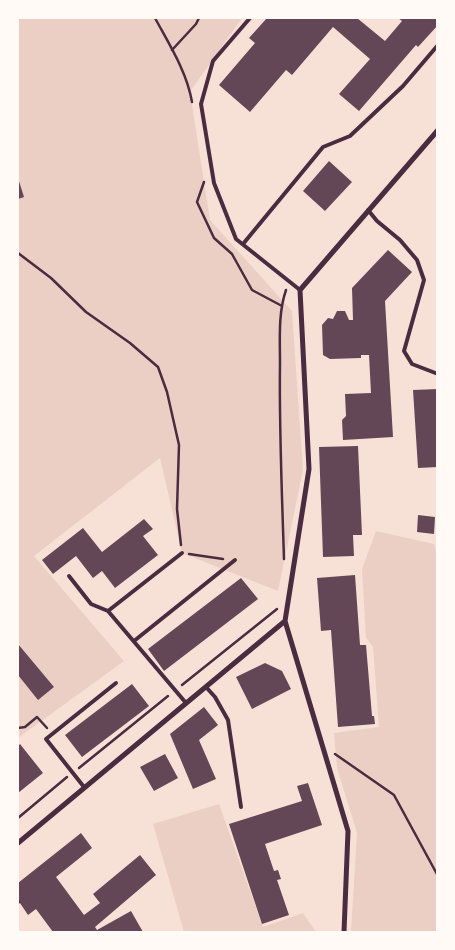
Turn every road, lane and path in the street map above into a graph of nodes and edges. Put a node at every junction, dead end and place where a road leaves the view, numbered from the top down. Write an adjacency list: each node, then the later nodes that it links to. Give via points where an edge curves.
1 (199, 18): 4 (path)
2 (250, 18): 7 (lane, via 213,61 200,104 214,183 236,239)
3 (438, 45): 7 (lane, via 403,86 350,136 323,147)
4 (172, 50)
5 (438, 130): 6 (street)
6 (368, 210): 10 (street); 11 (lane, via 417,260 424,280 404,350 412,364)
7 (243, 244): 9 (lane)
8 (18, 253): 12 (path, via 51,278 86,312 158,367 180,445 177,509)
9 (289, 282): 10 (lane); 14 (path, via 282,306 280,345)
10 (300, 290): 18 (street, via 309,469)
11 (438, 374)
12 (182, 553): 13 (path); 17 (lane)
13 (234, 560): 19 (lane)
14 (284, 566)
15 (69, 576): 17 (lane, via 91,604)
16 (278, 609): 22 (path)
17 (108, 611): 19 (lane)
18 (285, 620): 21 (street); 26 (street)
19 (134, 641): 22 (lane)
20 (116, 683): 25 (lane)
21 (206, 687): 23 (street); 29 (lane, via 228,720)
22 (175, 690): 23 (lane); 27 (path)
23 (186, 703): 28 (street)
24 (18, 728): 25 (path, via 26,727 38,717)
25 (52, 734): 27 (lane, via 46,739)
26 (322, 744): 32 (path, via 394,795); 33 (street, via 348,831)
27 (73, 772): 28 (lane); 30 (path)
28 (84, 787): 31 (street)
29 (241, 807)
30 (18, 818)
31 (18, 843)
32 (438, 876)
33 (344, 932)

